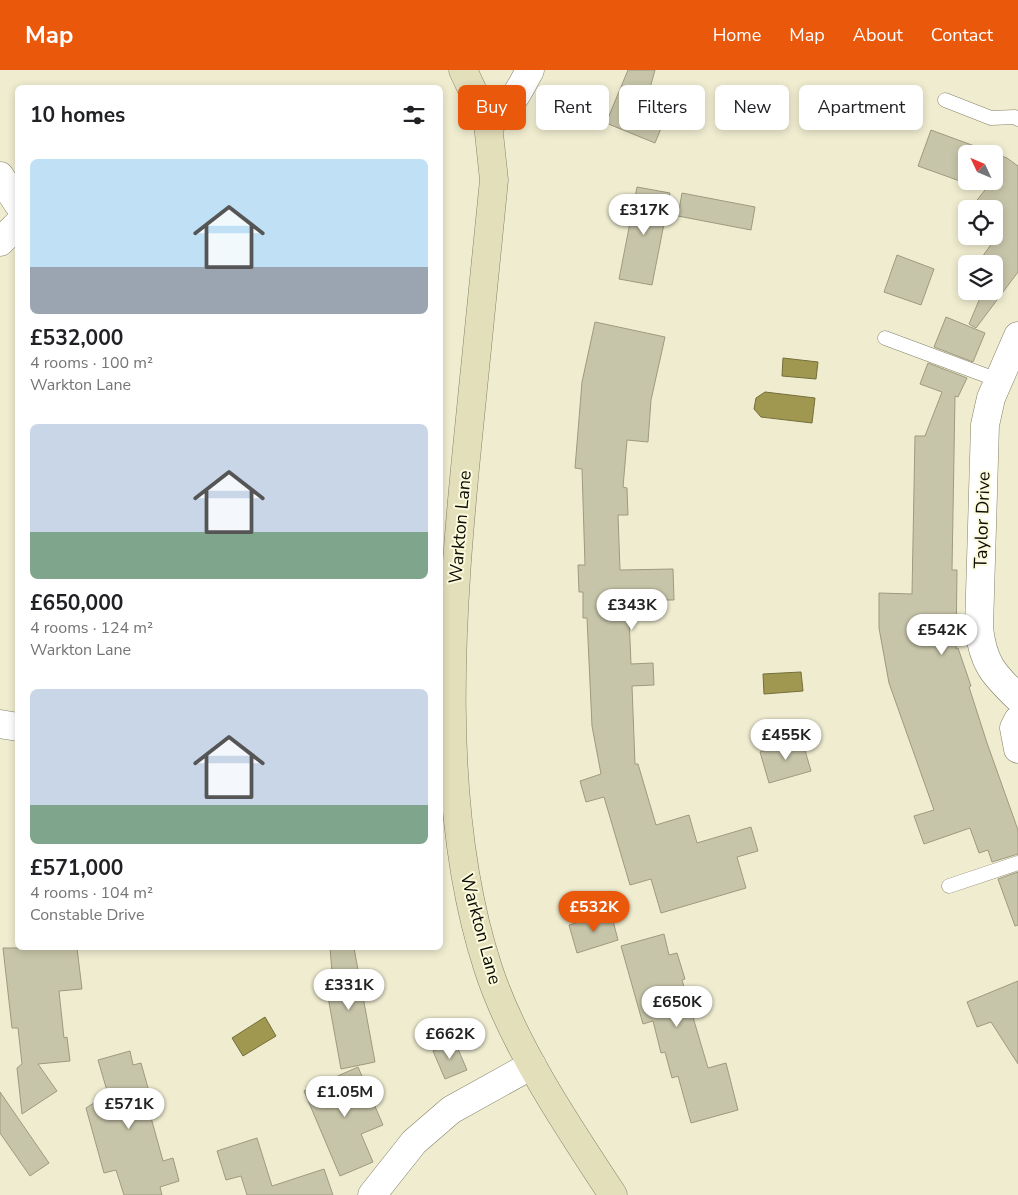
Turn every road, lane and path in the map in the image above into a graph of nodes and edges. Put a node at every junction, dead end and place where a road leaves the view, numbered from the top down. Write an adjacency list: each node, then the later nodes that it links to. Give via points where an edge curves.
1 (463, 70): 3 (street, Warkton Lane)
2 (530, 70): 4 (street)
3 (470, 85)
4 (522, 85)
5 (945, 100): 6 (lane, via 991,118)
6 (1018, 119)
7 (489, 130): 15 (street, Warkton Lane, via 494,180 453,547)
8 (0, 176): 9 (street)
9 (15, 199)
10 (15, 227): 11 (street)
11 (0, 242)
12 (1018, 336): 14 (street, Taylor Drive)
13 (885, 338): 14 (lane)
14 (998, 380): 16 (street, Taylor Drive, via 985,424 979,628 982,650 992,671)
15 (446, 646): 23 (street, Warkton Lane, via 465,872 488,968 512,1027)
16 (1018, 698)
17 (1018, 720): 20 (street, via 1014,728)
18 (0, 724): 19 (street)
19 (15, 726)
20 (1018, 749)
21 (1018, 863): 22 (lane)
22 (949, 886)
23 (532, 1065): 24 (street, via 451,1110 414,1142); 25 (street, Warkton Lane)
24 (372, 1195)
25 (613, 1195)

